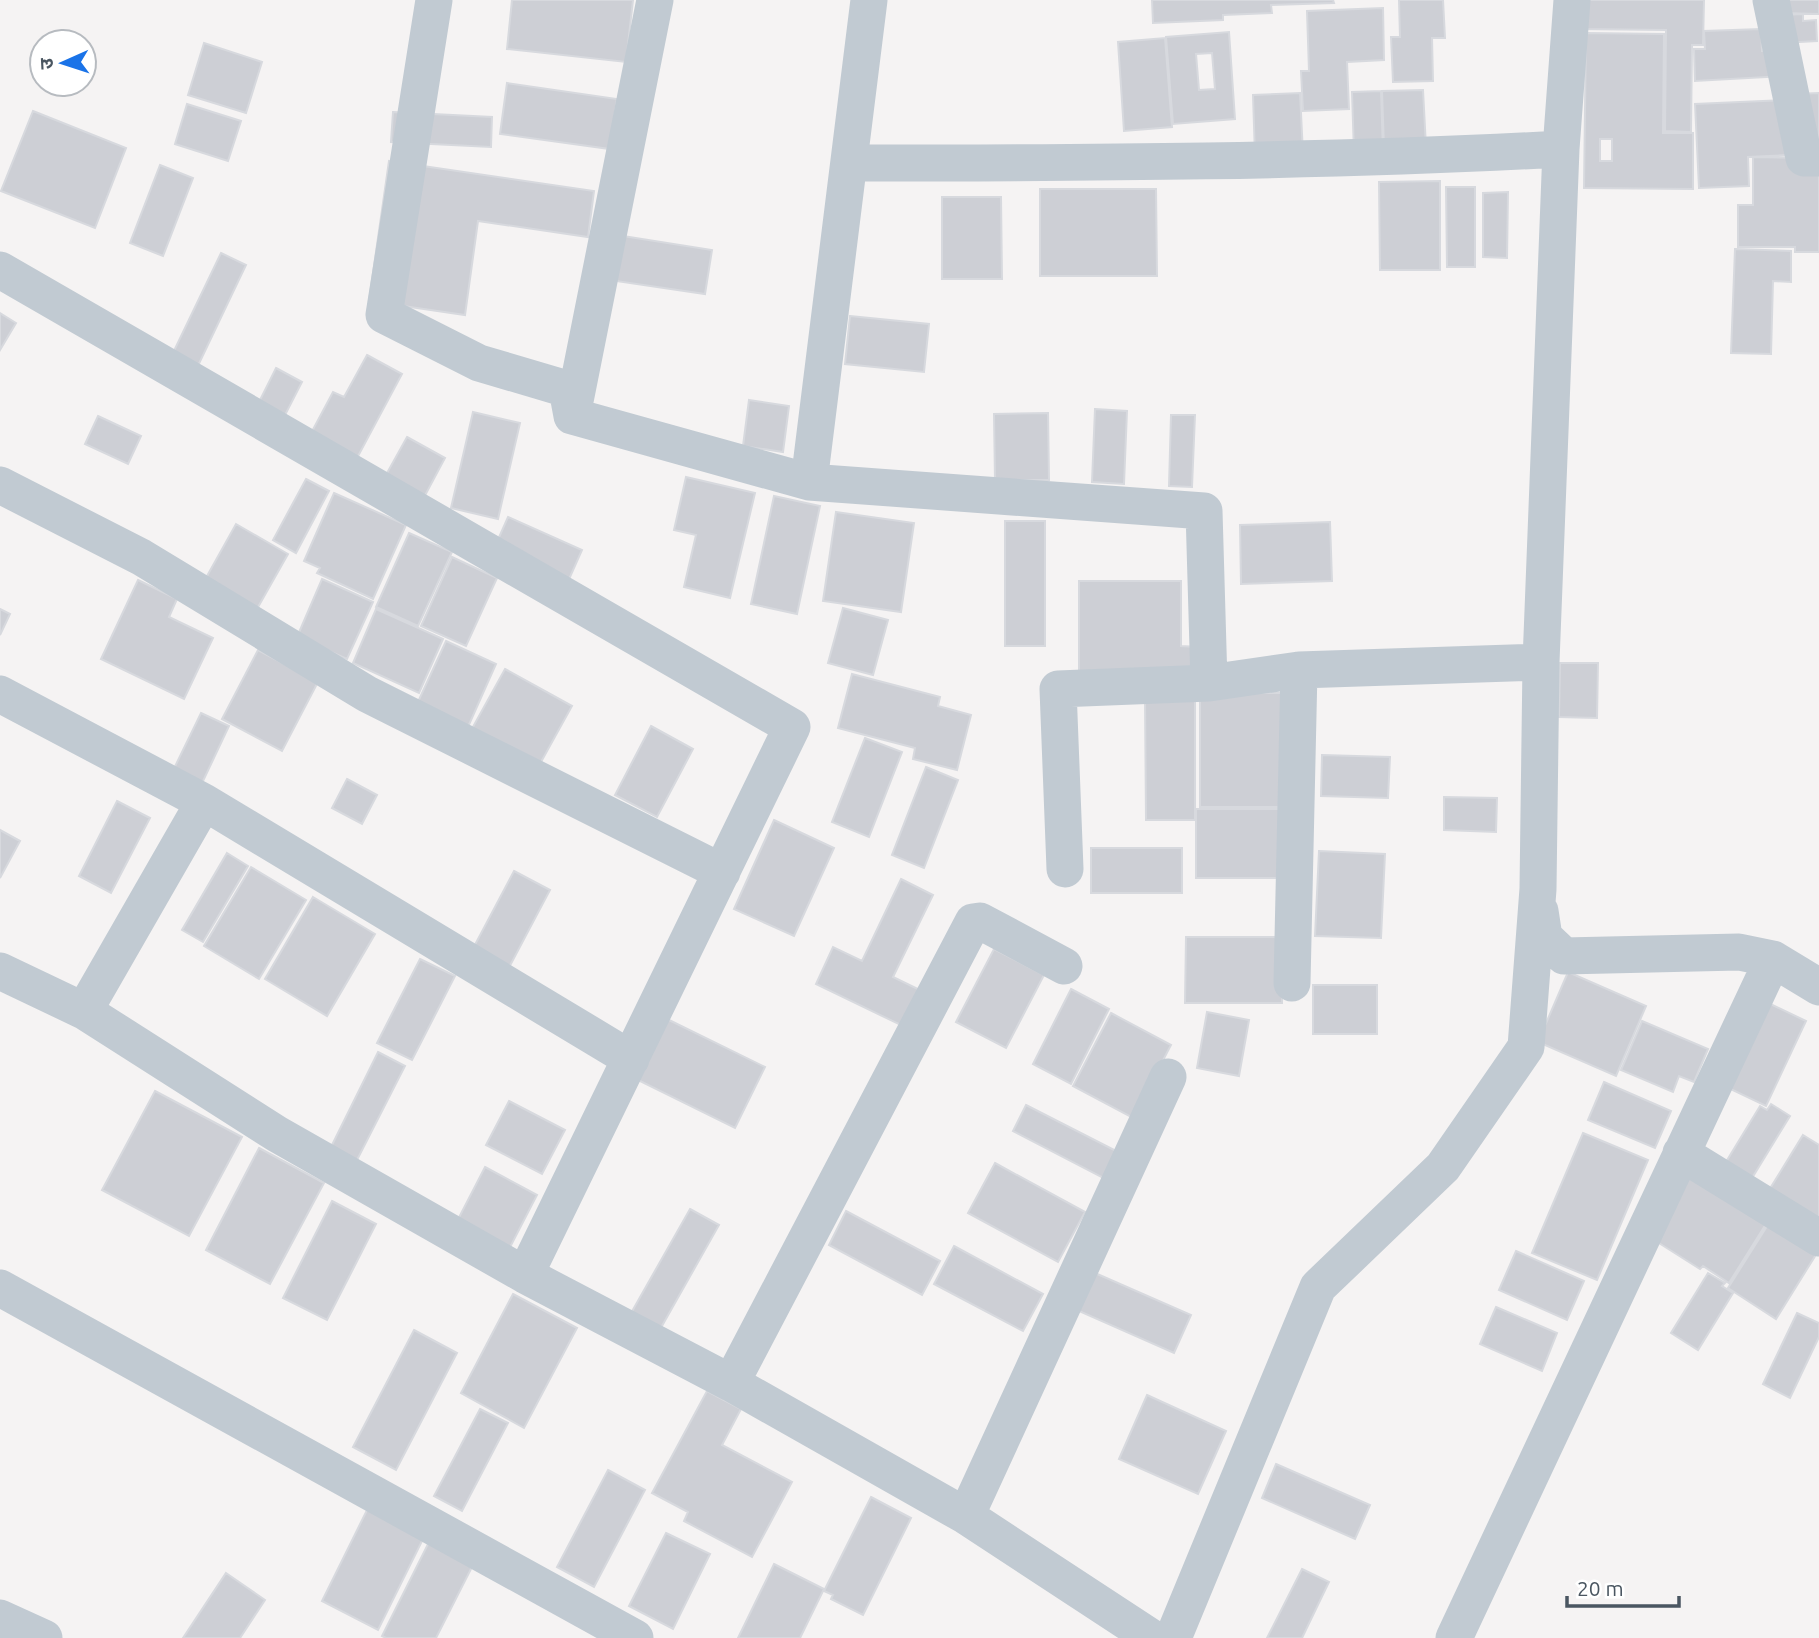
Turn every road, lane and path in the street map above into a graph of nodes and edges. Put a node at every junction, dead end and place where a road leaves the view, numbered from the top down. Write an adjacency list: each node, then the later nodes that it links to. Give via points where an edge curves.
1 (434, 0): 10 (street, via 384,314 479,363 567,389)
2 (655, 0): 10 (street)
3 (869, 0): 8 (street)
4 (1572, 0): 6 (street)
5 (1771, 0): 7 (street, via 1804,158)
6 (1562, 149): 8 (street, via 1213,163); 13 (street)
7 (1819, 158)
8 (850, 163): 11 (street)
9 (0, 270): 19 (street, via 792,727)
10 (572, 416): 11 (street)
11 (809, 482): 15 (street, via 1204,511)
12 (0, 485): 19 (street, via 142,557 367,694)
13 (1541, 662): 14 (street); 20 (street)
14 (1299, 670): 15 (street); 24 (street)
15 (1209, 683): 18 (street, via 1058,689)
16 (0, 694): 17 (street)
17 (204, 802): 26 (street); 27 (street)
18 (1065, 869)
19 (722, 872): 27 (street)
20 (1538, 889): 21 (street, via 1544,937 1564,956 1739,952); 39 (street, via 1527,1047 1443,1167 1318,1287)
21 (1773, 959): 25 (street); 29 (street)
22 (1064, 966): 33 (street, via 980,921 973,922)
23 (0, 971): 26 (street)
24 (1292, 983)
25 (1819, 987)
26 (84, 1011): 31 (street, via 277,1134)
27 (631, 1059): 31 (street)
28 (1168, 1077): 34 (street)
29 (1681, 1153): 30 (street); 40 (street)
30 (1819, 1238)
31 (525, 1275): 33 (street)
32 (0, 1288): 37 (street)
33 (731, 1383): 34 (street)
34 (966, 1516): 38 (street)
35 (0, 1618): 36 (street)
36 (44, 1638)
37 (635, 1638)
38 (1152, 1638)
39 (1173, 1638)
40 (1454, 1638)

